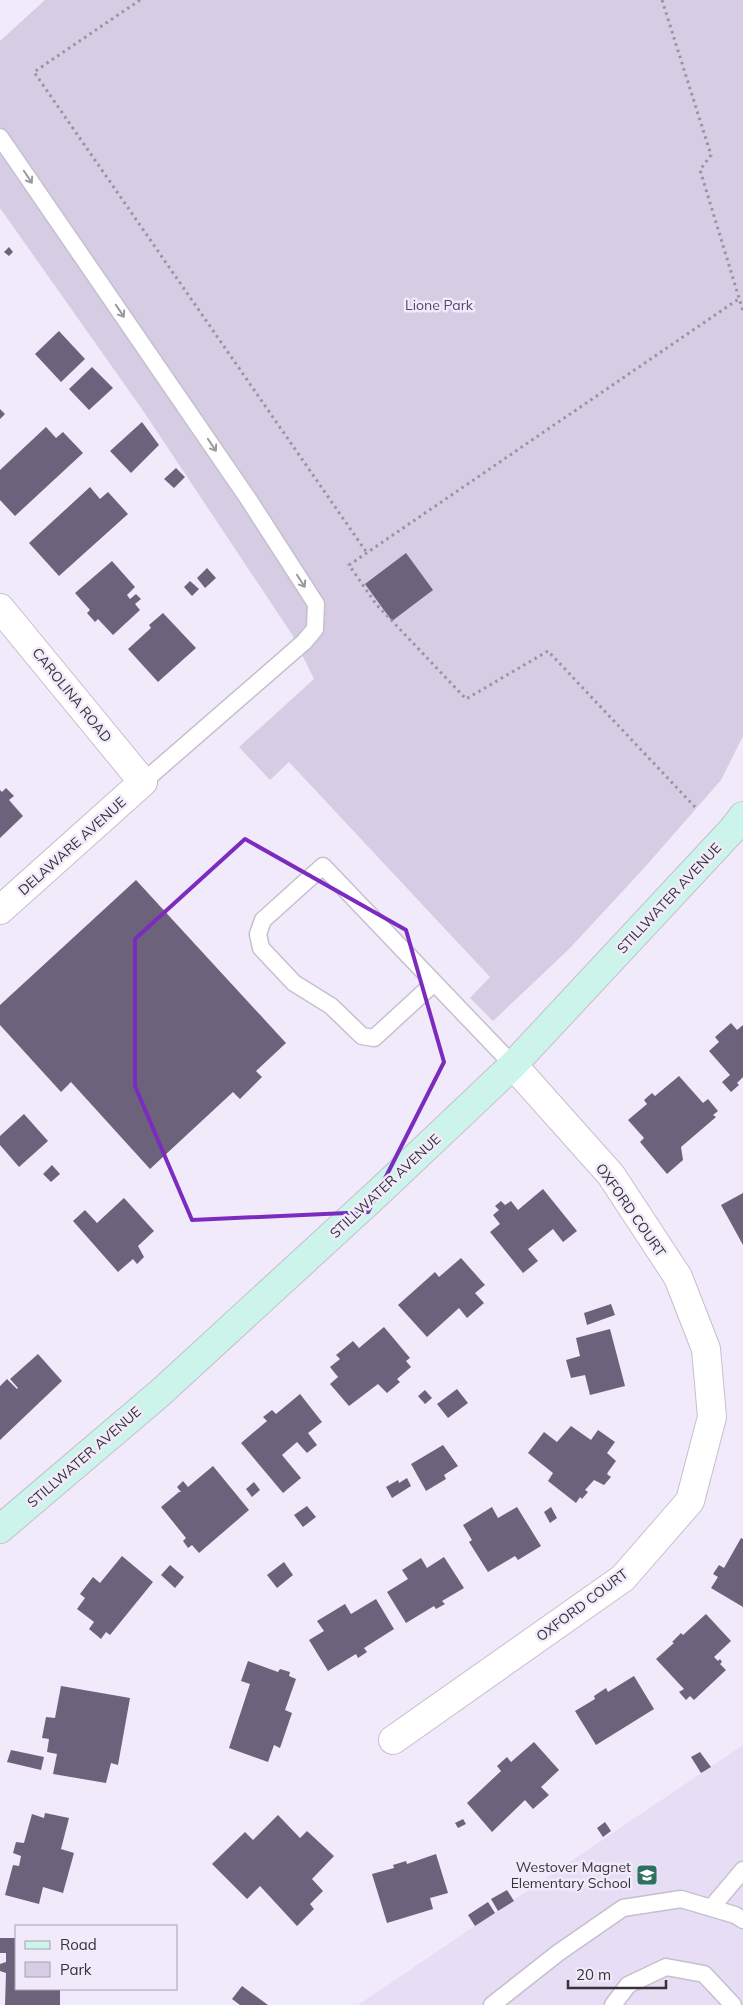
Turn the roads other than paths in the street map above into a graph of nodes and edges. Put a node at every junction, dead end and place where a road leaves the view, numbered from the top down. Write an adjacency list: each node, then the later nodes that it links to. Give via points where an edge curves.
1 (0, 137): 3 (lane, one-way to 3, via 249,500 316,604 315,629 304,642)
2 (0, 608): 3 (street, CAROLINA ROAD)
3 (143, 782): 5 (street, DELAWARE AVENUE)
4 (743, 816): 7 (main road, STILLWATER AVENUE)
5 (0, 910)
6 (434, 983): 6 (lane, via 323,866 263,920 258,934 261,948 294,984 331,1006 362,1036 374,1038); 7 (lane)
7 (513, 1066): 8 (main road, STILLWATER AVENUE, via 160,1392); 9 (street, OXFORD COURT, via 611,1175 678,1277 706,1349 712,1417 690,1501 623,1578)
8 (0, 1529)
9 (393, 1740)
10 (743, 1870): 11 (lane)
11 (711, 1908): 12 (lane); 13 (lane, via 681,1899 623,1908 558,1953)
12 (743, 1920)
13 (492, 2005)
14 (613, 2005): 15 (lane, via 628,1985 666,1967 704,1974)
15 (733, 2005)

